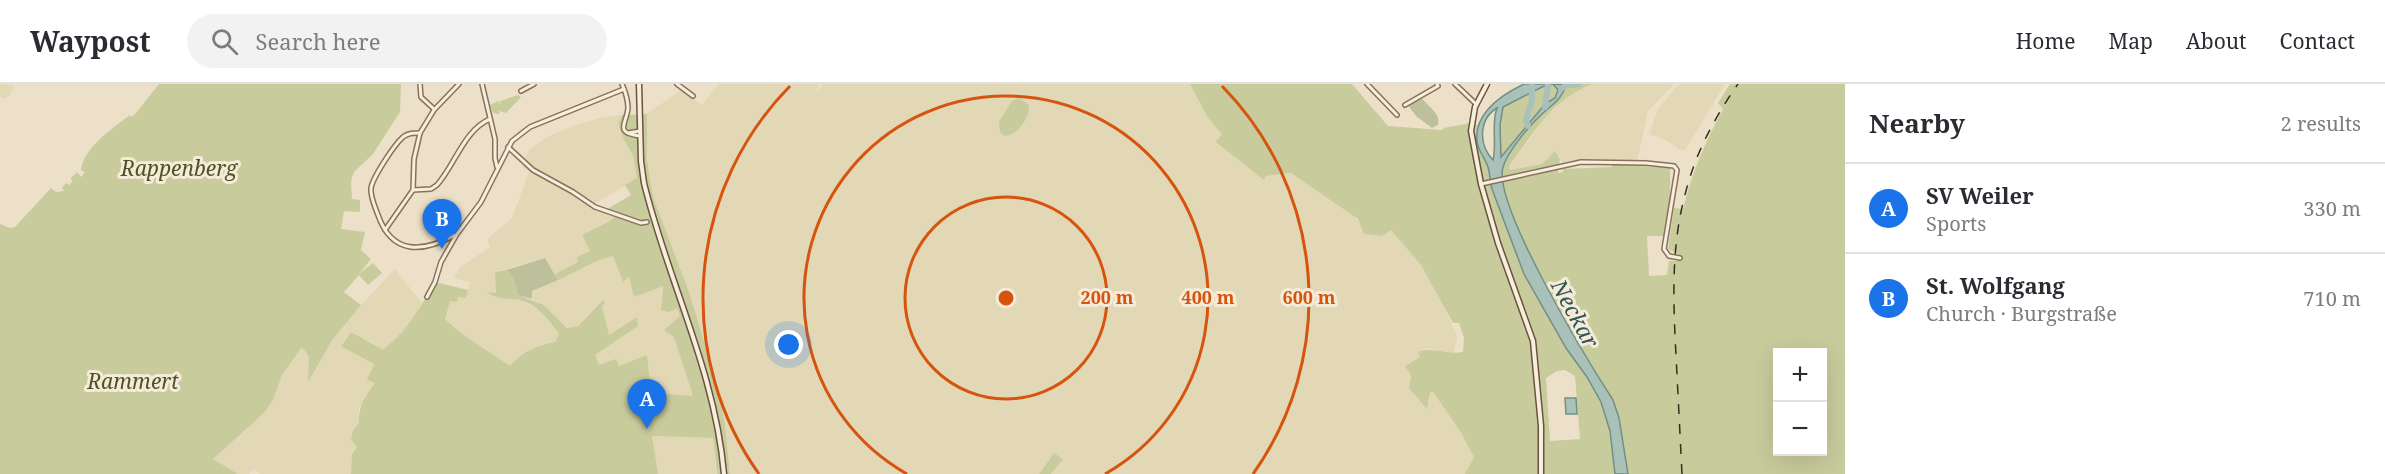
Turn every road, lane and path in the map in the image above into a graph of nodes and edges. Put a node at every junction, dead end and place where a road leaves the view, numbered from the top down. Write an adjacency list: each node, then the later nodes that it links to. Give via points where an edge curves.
1 (420, 84): 17 (street, via 421,97)
2 (459, 84): 17 (street)
3 (482, 84): 19 (street)
4 (534, 84): 13 (street)
5 (622, 84): 12 (street)
6 (639, 84): 21 (main road)
7 (677, 84): 14 (street)
8 (1367, 84): 18 (street)
9 (1437, 84): 15 (street)
10 (1455, 84): 16 (street)
11 (1486, 84): 16 (main road)
12 (624, 89): 21 (street, via 628,108 622,124 628,133); 22 (street, via 530,127)
13 (521, 91)
14 (693, 96)
15 (1405, 105)
16 (1476, 105): 24 (main road, via 1471,131)
17 (434, 110): 20 (street)
18 (1397, 115)
19 (490, 119): 23 (street); 25 (street, via 463,144 437,185)
20 (420, 133): 25 (street); 27 (street, via 403,137 372,183 373,200)
21 (640, 134): 31 (main road, via 648,198 699,351 713,402)
22 (508, 147): 23 (street); 26 (street, via 528,167 595,207)
23 (498, 167): 28 (street, via 481,202)
24 (1481, 184): 29 (street, via 1581,162 1646,163 1677,168 1664,249 1669,256); 32 (main road, via 1533,341)
25 (413, 190): 27 (street)
26 (647, 222)
27 (385, 230): 28 (street, via 397,244 411,247 438,244)
28 (457, 234): 30 (street)
29 (1680, 258)
30 (427, 297)
31 (724, 474)
32 (1541, 474)

